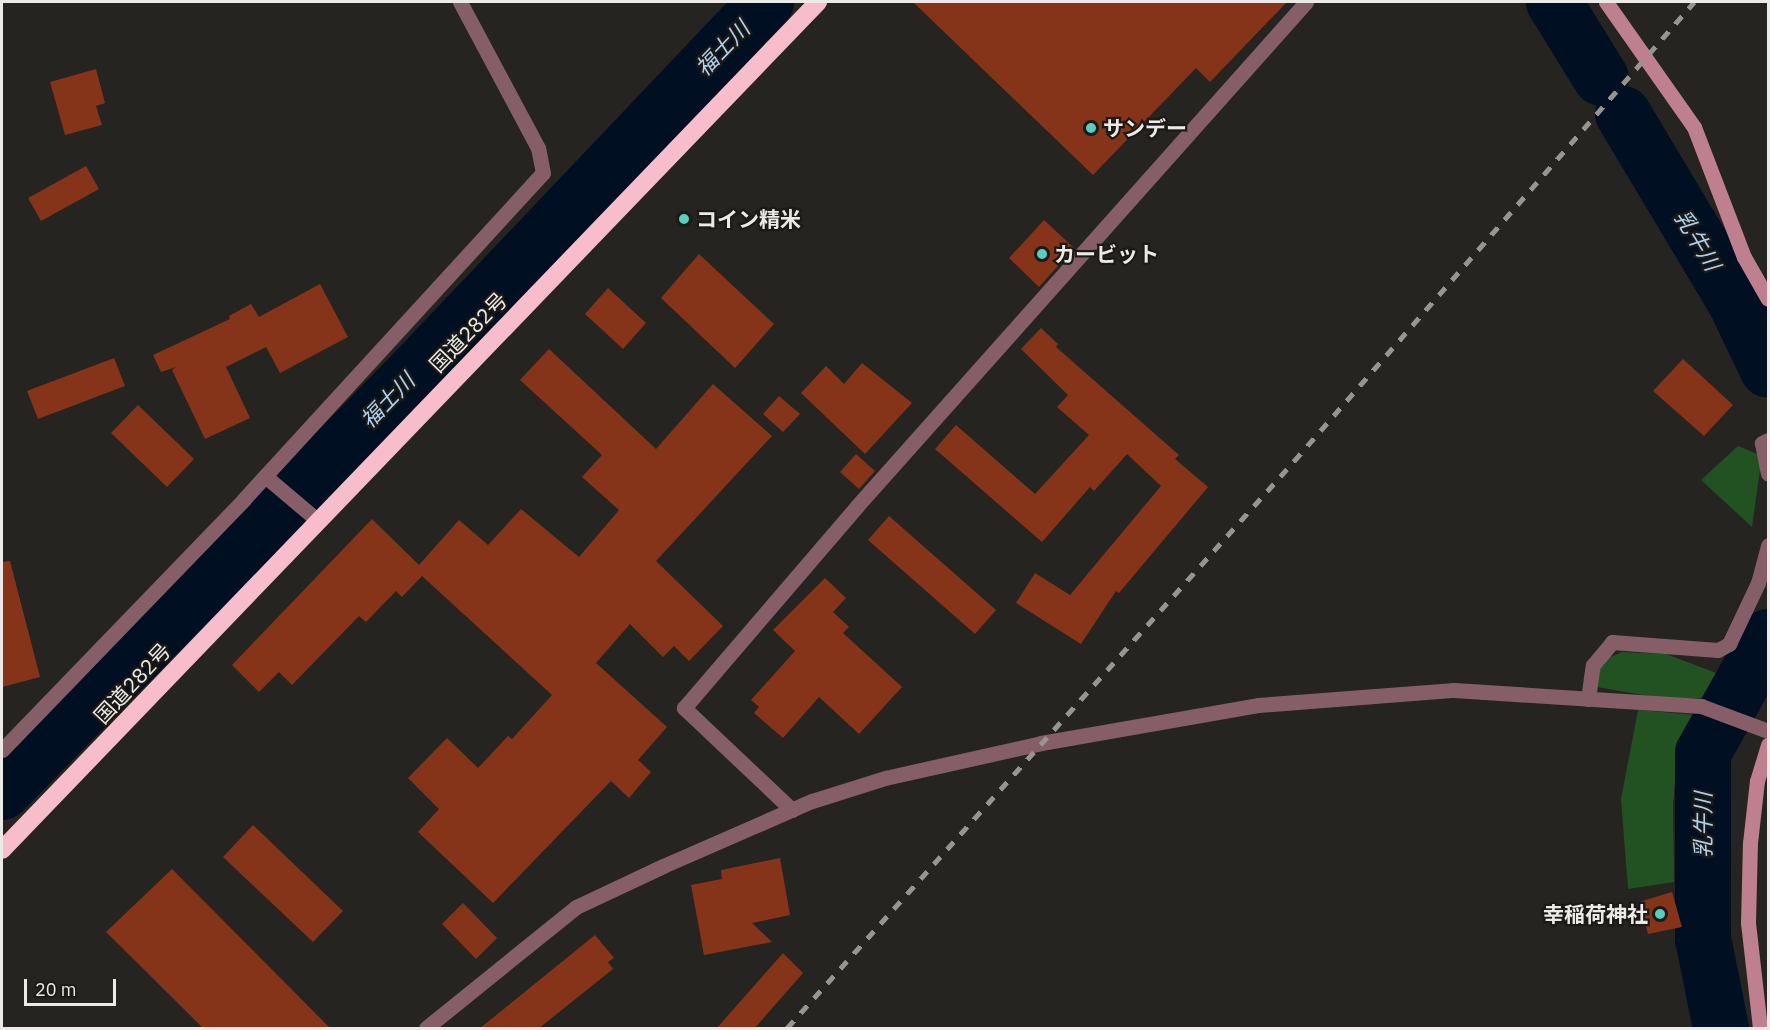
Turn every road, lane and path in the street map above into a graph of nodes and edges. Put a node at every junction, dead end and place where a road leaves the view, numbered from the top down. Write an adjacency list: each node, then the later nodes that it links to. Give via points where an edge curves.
1 (460, 2): 8 (street, via 538,148 543,173)
2 (818, 2): 9 (highway, 国道282号)
3 (1306, 2): 15 (street, via 857,506 684,708)
4 (1606, 2): 5 (street, via 1694,127 1744,257)
5 (1768, 299)
6 (1765, 442): 7 (street)
7 (1768, 473)
8 (266, 477): 9 (street); 14 (street)
9 (316, 519): 16 (highway, 国道282号)
10 (1768, 545): 11 (street, via 1758,583 1729,644 1718,650 1612,642 1593,664)
11 (1588, 699): 12 (street, via 1701,706); 15 (street, via 1454,690 1258,705 1041,743 885,778)
12 (1768, 731)
13 (1768, 745): 18 (street, via 1757,781 1750,843 1748,923)
14 (2, 750)
15 (792, 810): 17 (street, via 576,907)
16 (2, 850)
17 (426, 1029)
18 (1760, 1029)

